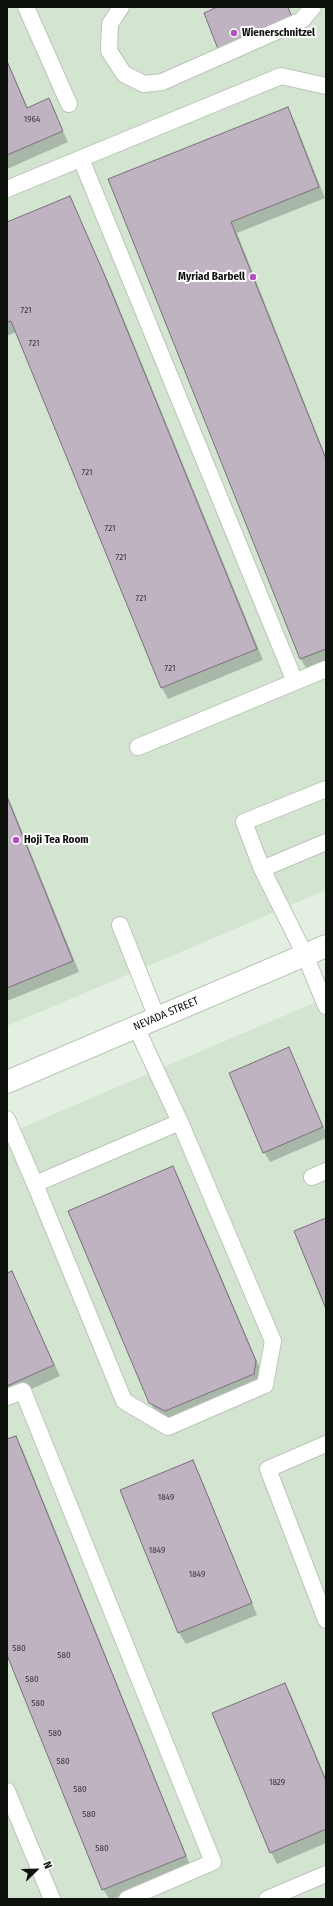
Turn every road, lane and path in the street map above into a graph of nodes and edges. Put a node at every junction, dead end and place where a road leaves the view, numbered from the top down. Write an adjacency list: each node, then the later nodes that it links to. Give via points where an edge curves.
1 (26, 7): 5 (lane)
2 (121, 7): 3 (lane, via 110,24 109,51 124,74 144,84 162,82 302,20)
3 (313, 7)
4 (326, 86): 6 (lane, via 282,76)
5 (68, 104)
6 (81, 159): 7 (lane); 9 (lane)
7 (7, 189)
8 (326, 669): 9 (lane)
9 (295, 682): 10 (lane)
10 (138, 746)
11 (326, 789): 13 (lane, via 244,822)
12 (326, 842): 13 (lane)
13 (262, 869): 16 (lane)
14 (120, 925): 18 (lane)
15 (326, 946): 16 (street, NEVADA STREET)
16 (305, 955): 17 (lane); 18 (street, NEVADA STREET)
17 (326, 1006)
18 (157, 1018): 19 (street, NEVADA STREET)
19 (136, 1027): 20 (street, NEVADA STREET); 22 (lane)
20 (7, 1082)
21 (7, 1120): 23 (lane)
22 (180, 1122): 23 (lane); 23 (lane, via 273,1341 265,1385 168,1428 124,1401)
23 (35, 1184)
24 (7, 1397): 30 (lane, via 23,1391 213,1862)
25 (326, 1444): 26 (lane, via 268,1469)
26 (326, 1620)
27 (7, 1790): 29 (lane)
28 (326, 1874): 31 (lane)
29 (52, 1899)
30 (127, 1899)
31 (267, 1899)

